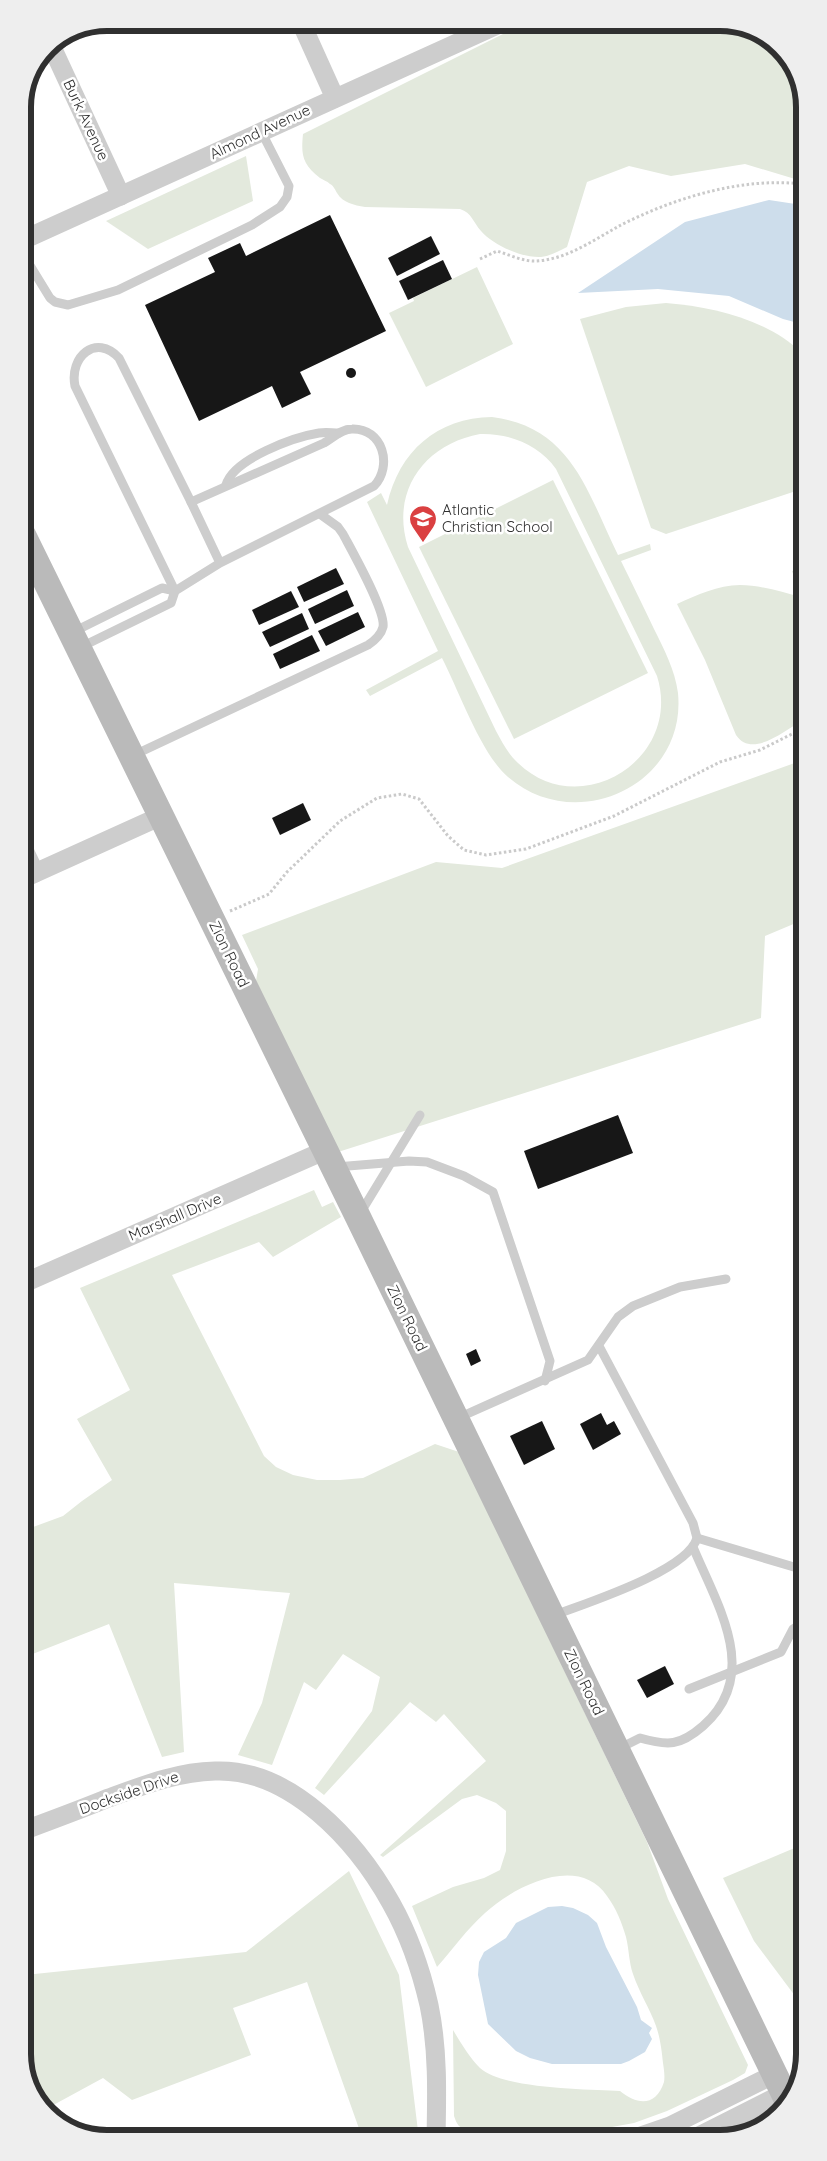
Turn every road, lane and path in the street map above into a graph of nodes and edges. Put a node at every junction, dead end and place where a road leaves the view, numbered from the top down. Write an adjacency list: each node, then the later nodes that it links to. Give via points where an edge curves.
1 (305, 31): 4 (street)
2 (484, 31): 4 (street, Almond Avenue)
3 (55, 53): 7 (street, Burk Avenue)
4 (335, 98): 5 (street, Almond Avenue)
5 (261, 131): 7 (street, Almond Avenue); 10 (lane, via 289,191 280,207 252,225 118,290 76,304 61,304 50,298)
6 (796, 183): 9 (path, via 738,187 687,199 644,215 576,250 544,260 529,261 497,252)
7 (121, 196): 8 (street, Almond Avenue)
8 (31, 236)
9 (480, 259)
10 (31, 267)
11 (339, 433): 12 (lane, via 324,443); 12 (lane, via 318,433 281,445 238,467); 14 (lane, via 353,429 370,434 382,448 385,465 374,486)
12 (226, 486): 13 (lane)
13 (190, 502): 16 (lane); 17 (lane, via 119,358 113,352 100,348 85,352 74,368 75,386)
14 (320, 514): 16 (lane); 20 (lane, via 343,534 379,607 383,624 380,635 368,645)
15 (31, 551): 18 (street, Zion Road)
16 (220, 563): 17 (lane)
17 (175, 591): 18 (lane, via 162,588); 18 (lane, via 171,604)
18 (75, 640): 20 (street, Zion Road)
19 (796, 732): 23 (path, via 760,750 720,762 614,816 526,849 486,855 464,850 448,836 419,799 402,794 377,798 340,822 287,872 269,894)
20 (132, 756): 21 (street, Zion Road)
21 (161, 816): 22 (street); 25 (street, Zion Road)
22 (31, 875)
23 (228, 911)
24 (420, 1115): 26 (lane)
25 (330, 1159): 26 (lane); 27 (street, Zion Road); 29 (street, Marshall Drive)
26 (391, 1163): 27 (lane); 31 (lane, via 427,1162 464,1176 493,1192 550,1361)
27 (358, 1217): 32 (street, Zion Road)
28 (726, 1279): 30 (lane, via 680,1287 633,1306 618,1317)
29 (31, 1280)
30 (599, 1346): 31 (lane, via 588,1360); 33 (lane, via 693,1523)
31 (545, 1381): 32 (lane)
32 (456, 1419): 36 (street, Zion Road)
33 (697, 1538): 34 (lane); 35 (lane)
34 (693, 1547): 36 (lane, via 678,1562 658,1573); 38 (lane, via 728,1630)
35 (796, 1568)
36 (552, 1616): 40 (street, Zion Road)
37 (796, 1627): 38 (lane, via 781,1652)
38 (733, 1671): 39 (lane); 40 (lane, via 731,1685 715,1713 692,1735 668,1744 640,1738)
39 (689, 1689)
40 (617, 1749): 42 (street, Zion Road)
41 (31, 1828): 43 (street, Dockside Drive, via 154,1781 184,1774 223,1771 247,1775 285,1789 306,1803 366,1864 391,1903 411,1946 429,2006 433,2032)
42 (782, 2090): 44 (street); 45 (street)
43 (436, 2130)
44 (675, 2130)
45 (710, 2130)

